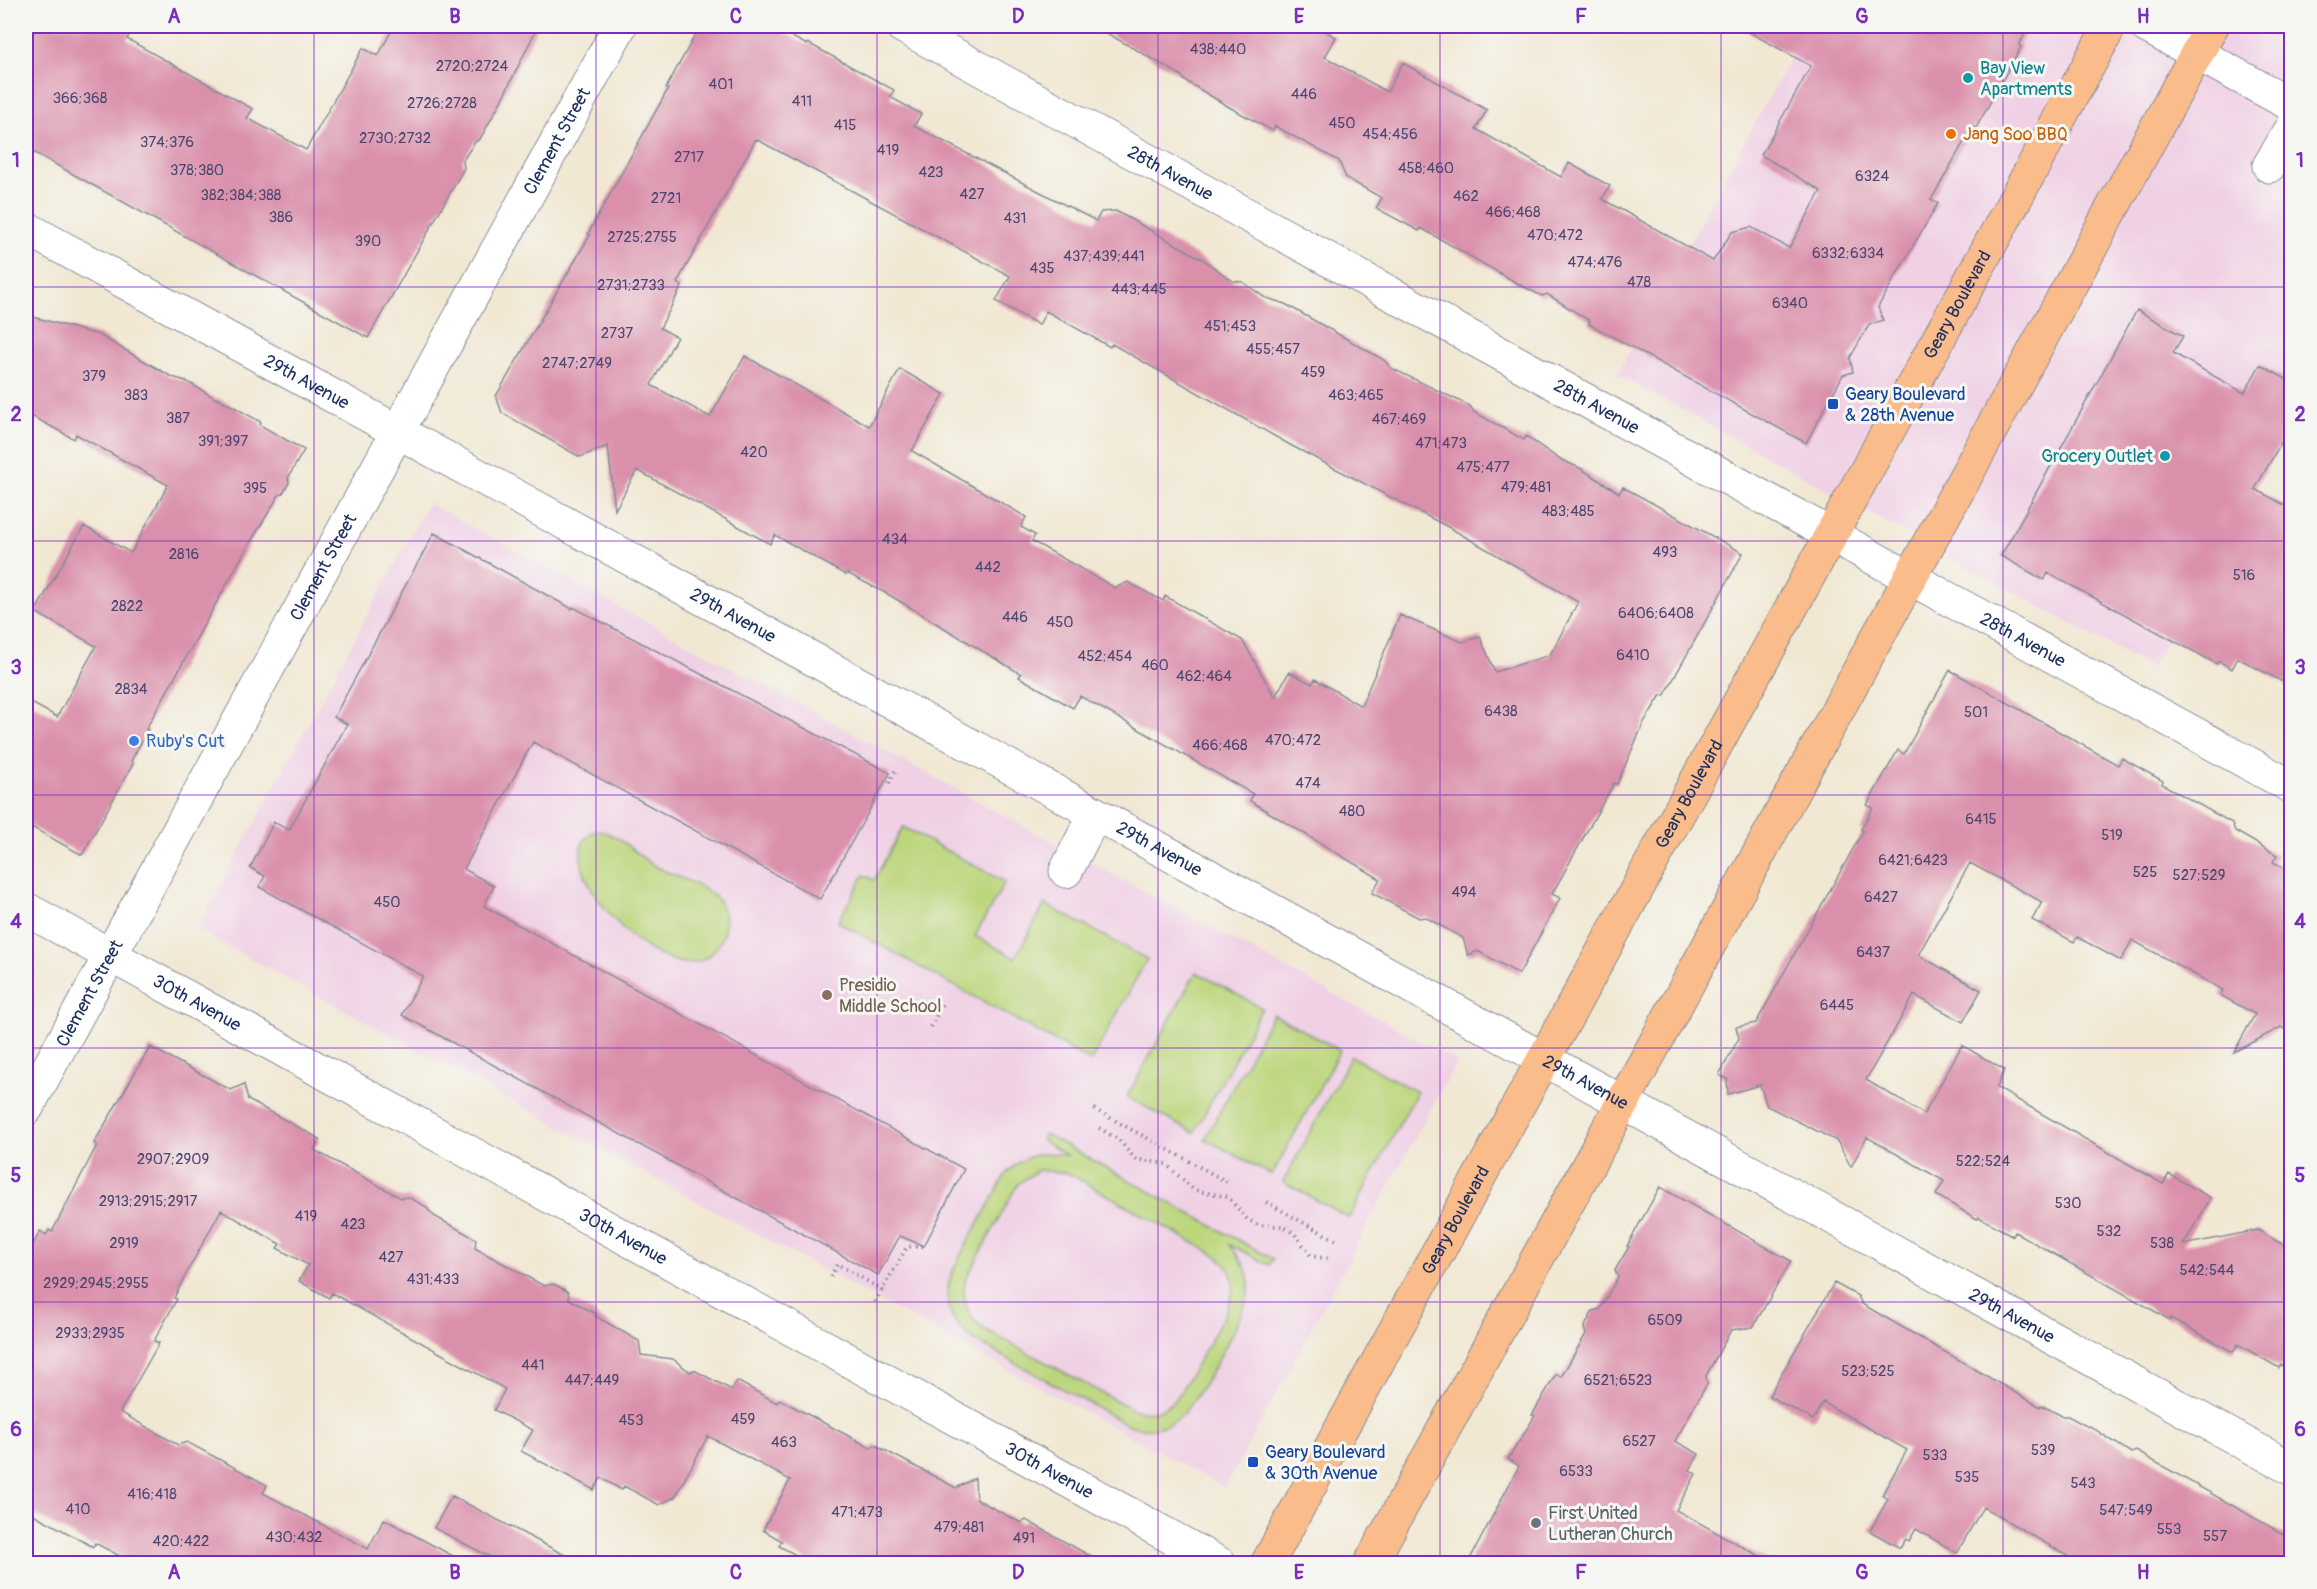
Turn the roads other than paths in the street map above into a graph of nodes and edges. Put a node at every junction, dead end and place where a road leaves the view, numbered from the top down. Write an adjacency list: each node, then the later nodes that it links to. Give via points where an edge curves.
1 (620, 26): 11 (street, Clement Street)
2 (902, 26): 12 (street, 28th Avenue)
3 (2110, 26): 12 (main road, Geary Boulevard)
4 (2146, 26): 6 (street)
5 (2212, 26): 6 (main road)
6 (2197, 54): 7 (street); 13 (main road)
7 (2292, 105)
8 (2292, 128): 9 (street)
9 (2270, 166)
10 (26, 228): 11 (street, 29th Avenue)
11 (397, 432): 15 (street, 29th Avenue); 18 (street, Clement Street)
12 (1831, 534): 13 (street, 28th Avenue); 19 (main road, Geary Boulevard)
13 (1910, 578): 14 (street, 28th Avenue); 20 (main road)
14 (2292, 787)
15 (1095, 814): 16 (street); 19 (street, 29th Avenue)
16 (1066, 871)
17 (26, 909): 18 (street, 30th Avenue)
18 (110, 955): 21 (street, Clement Street); 23 (street, 30th Avenue)
19 (1543, 1059): 20 (street, 29th Avenue); 24 (main road, Geary Boulevard)
20 (1622, 1103): 22 (street, 29th Avenue); 25 (main road)
21 (26, 1109)
22 (2292, 1469)
23 (1220, 1563)
24 (1267, 1563)
25 (1370, 1563)

